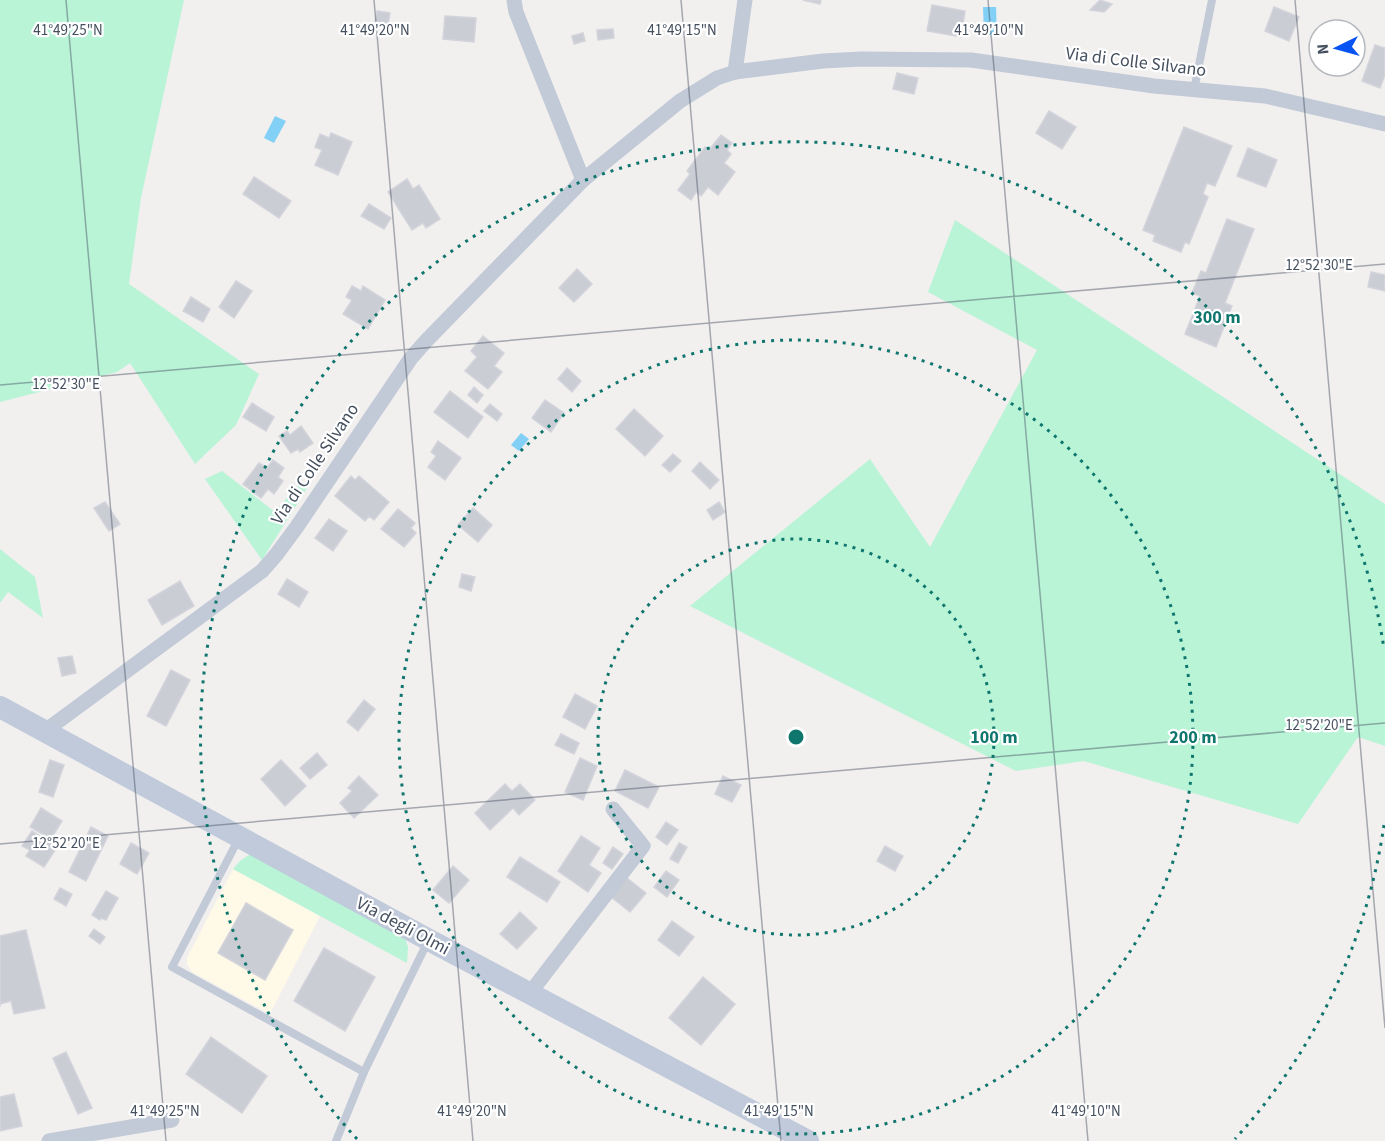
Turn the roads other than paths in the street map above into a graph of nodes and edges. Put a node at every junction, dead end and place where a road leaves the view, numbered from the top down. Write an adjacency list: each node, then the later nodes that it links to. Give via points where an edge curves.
1 (514, 0): 7 (street)
2 (745, 0): 4 (street)
3 (1212, 0): 5 (lane)
4 (735, 72): 5 (street, Via di Colle Silvano, via 832,60 950,59); 7 (street, Via di Colle Silvano, via 717,78 680,101)
5 (1194, 90): 6 (street, Via di Colle Silvano, via 1279,99)
6 (1385, 124)
7 (583, 180): 9 (street, Via di Colle Silvano, via 411,358 296,528 262,571)
8 (0, 707): 9 (street, Via degli Olmi)
9 (45, 731): 11 (street, Via degli Olmi)
10 (613, 809): 13 (street, via 643,846)
11 (239, 837): 12 (street, Via degli Olmi); 14 (lane, via 172,967)
12 (429, 940): 13 (street, Via degli Olmi); 14 (lane)
13 (530, 993): 18 (street, Via degli Olmi)
14 (364, 1072): 17 (lane)
15 (172, 1120): 16 (street)
16 (49, 1141)
17 (336, 1141)
18 (808, 1141)

